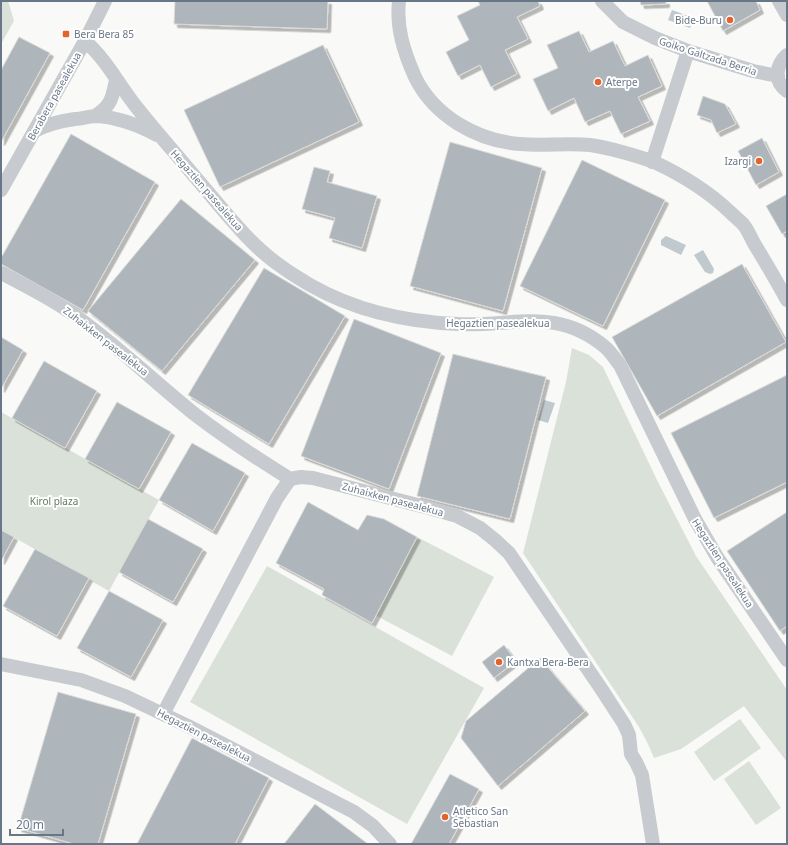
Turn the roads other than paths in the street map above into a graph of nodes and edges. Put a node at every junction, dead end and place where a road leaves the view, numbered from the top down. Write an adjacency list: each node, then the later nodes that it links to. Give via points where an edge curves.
1 (105, 1): 6 (street, Berabera pasealekua)
2 (399, 1): 15 (street, via 400,38 409,63 421,88 436,107 457,124 488,138 519,144 590,145)
3 (602, 1): 7 (street, Goiko Galtzada Berria, via 623,22)
4 (779, 1): 5 (street)
5 (787, 15)
6 (85, 41): 10 (street, Hegaztien pasealekua, via 96,51); 13 (street, Berabera pasealekua)
7 (688, 51): 9 (street, Goiko Galtzada Berria); 15 (street)
8 (787, 54): 9 (street, via 780,64)
9 (778, 76): 11 (street)
10 (116, 80): 12 (street, via 106,109); 14 (street, Hegaztien pasealekua)
11 (787, 91)
12 (95, 116): 13 (street, Hegaztien pasealekua, via 56,122); 14 (street, Hegaztien pasealekua, via 120,120)
13 (34, 131): 16 (street, Berabera pasealekua)
14 (162, 138): 20 (street, Hegaztien pasealekua, via 251,241 281,267 311,286 347,302 389,315 425,322 554,322 582,331 606,348 620,365 695,519 717,557)
15 (652, 162): 18 (street, via 704,190 743,224)
16 (1, 190)
17 (1, 273): 19 (street, Zuhaixken pasealekua, via 70,311 202,419)
18 (787, 300)
19 (290, 479): 22 (street, via 277,498); 24 (street, Zuhaixken pasealekua, via 313,478 457,516 480,528 509,554 624,724 629,735 631,754 642,775)
20 (787, 660)
21 (1, 664): 22 (street, Hegaztien pasealekua, via 81,680 125,696)
22 (163, 714): 23 (street, Hegaztien pasealekua, via 354,812 373,826)
23 (390, 844)
24 (653, 844)

